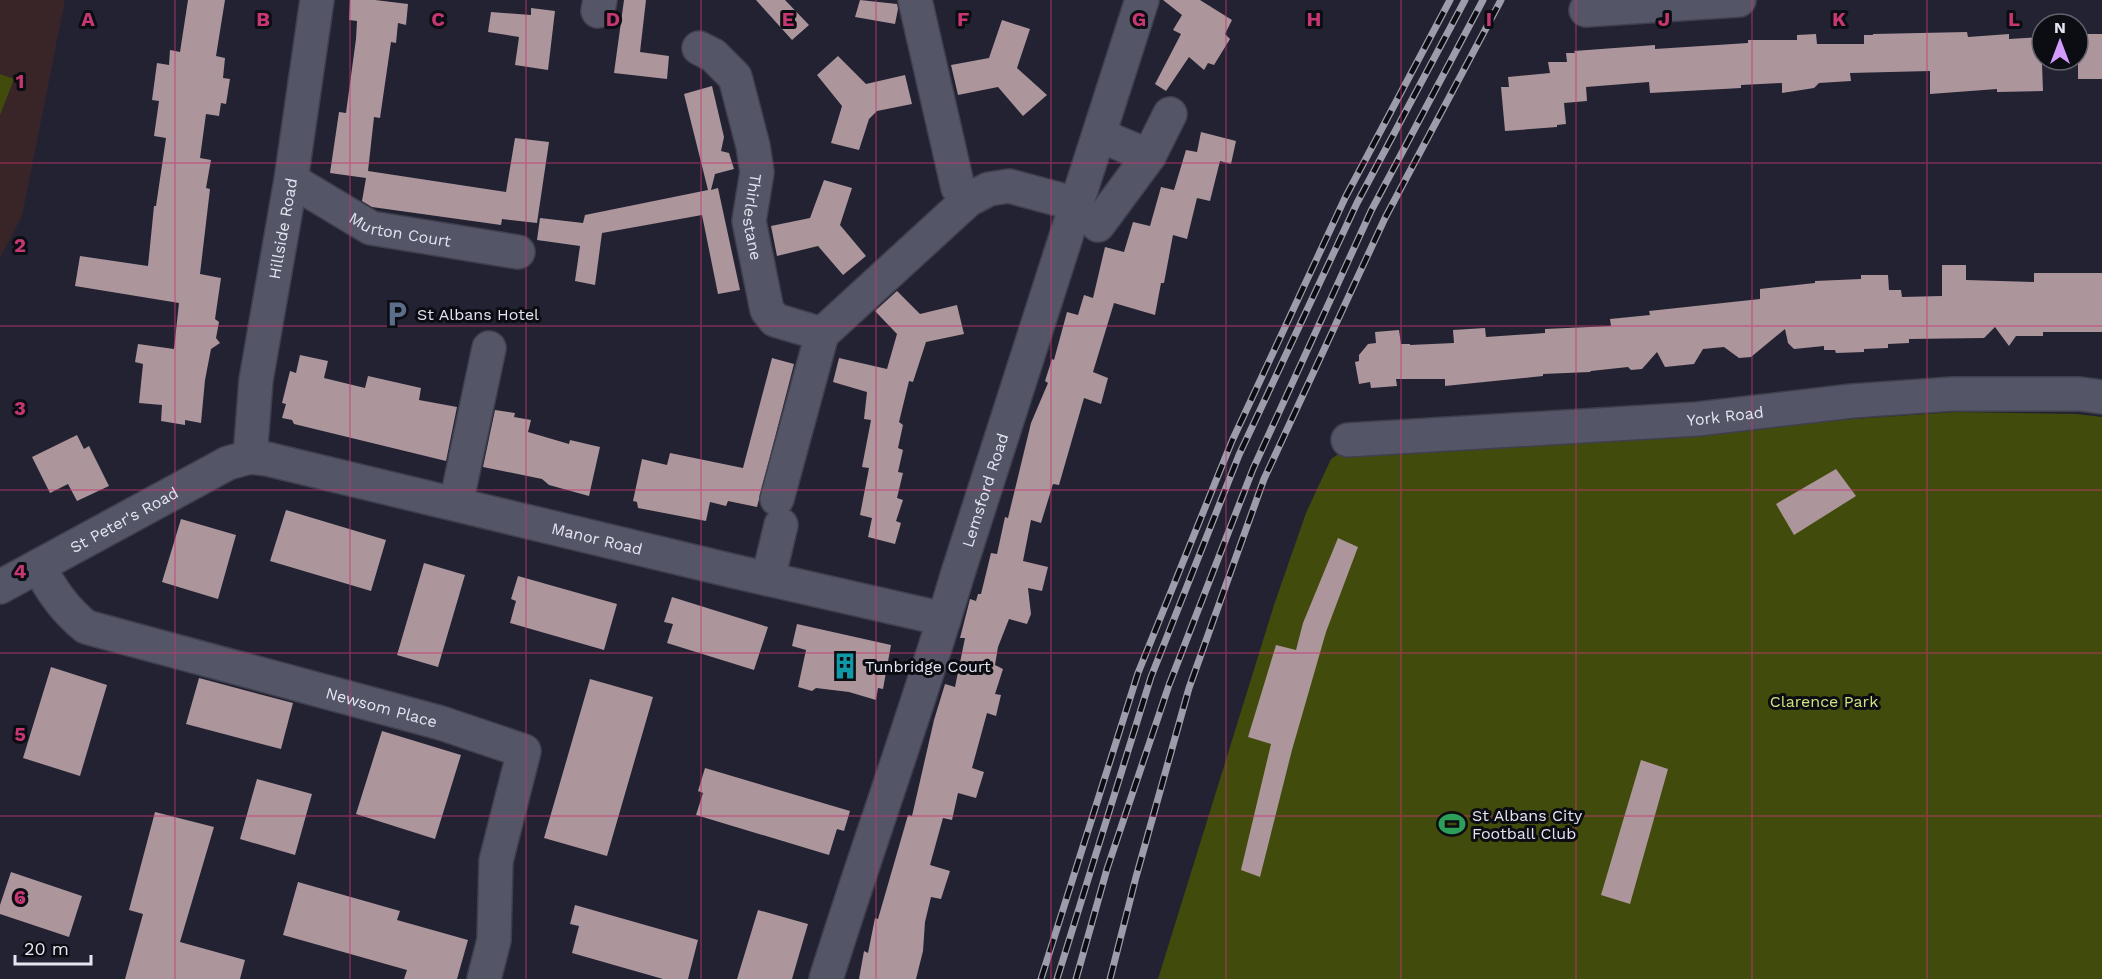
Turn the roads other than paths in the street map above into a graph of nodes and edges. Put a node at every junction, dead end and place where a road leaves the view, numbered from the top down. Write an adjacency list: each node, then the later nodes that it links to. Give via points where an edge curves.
1 (317, 0): 10 (street, Hillside Road)
2 (915, 0): 11 (street, via 958,188)
3 (1142, 0): 8 (street, Lemsford Road)
4 (1739, 0): 5 (street)
5 (1586, 10)
6 (699, 48): 14 (street, Thirlestane, via 713,55 735,77 753,146 757,172 748,221 767,310 775,320)
7 (1170, 114): 9 (street)
8 (1099, 135): 9 (street); 12 (street, Lemsford Road)
9 (1149, 156): 12 (street)
10 (291, 180): 13 (street, Murton Court, via 371,228); 18 (street, Hillside Road, via 256,380)
11 (968, 200): 12 (street, via 989,189 1009,186); 14 (street)
12 (1087, 215): 23 (street, Lemsford Road)
13 (518, 252)
14 (822, 334): 21 (street, via 779,512)
15 (489, 348): 19 (street)
16 (2102, 397): 17 (street, York Road, via 1941,395 1698,419)
17 (1348, 440)
18 (250, 457): 19 (street, Manor Road); 20 (street, St Peter's Road, via 228,463)
19 (456, 504): 21 (street, Manor Road)
20 (39, 566): 22 (street, St Peter's Road); 24 (street, Newsom Place, via 69,613 86,627 441,723 524,751 496,861 494,940)
21 (768, 579): 23 (street, Manor Road)
22 (0, 587)
23 (944, 619): 25 (street, Lemsford Road)
24 (484, 979)
25 (826, 979)

